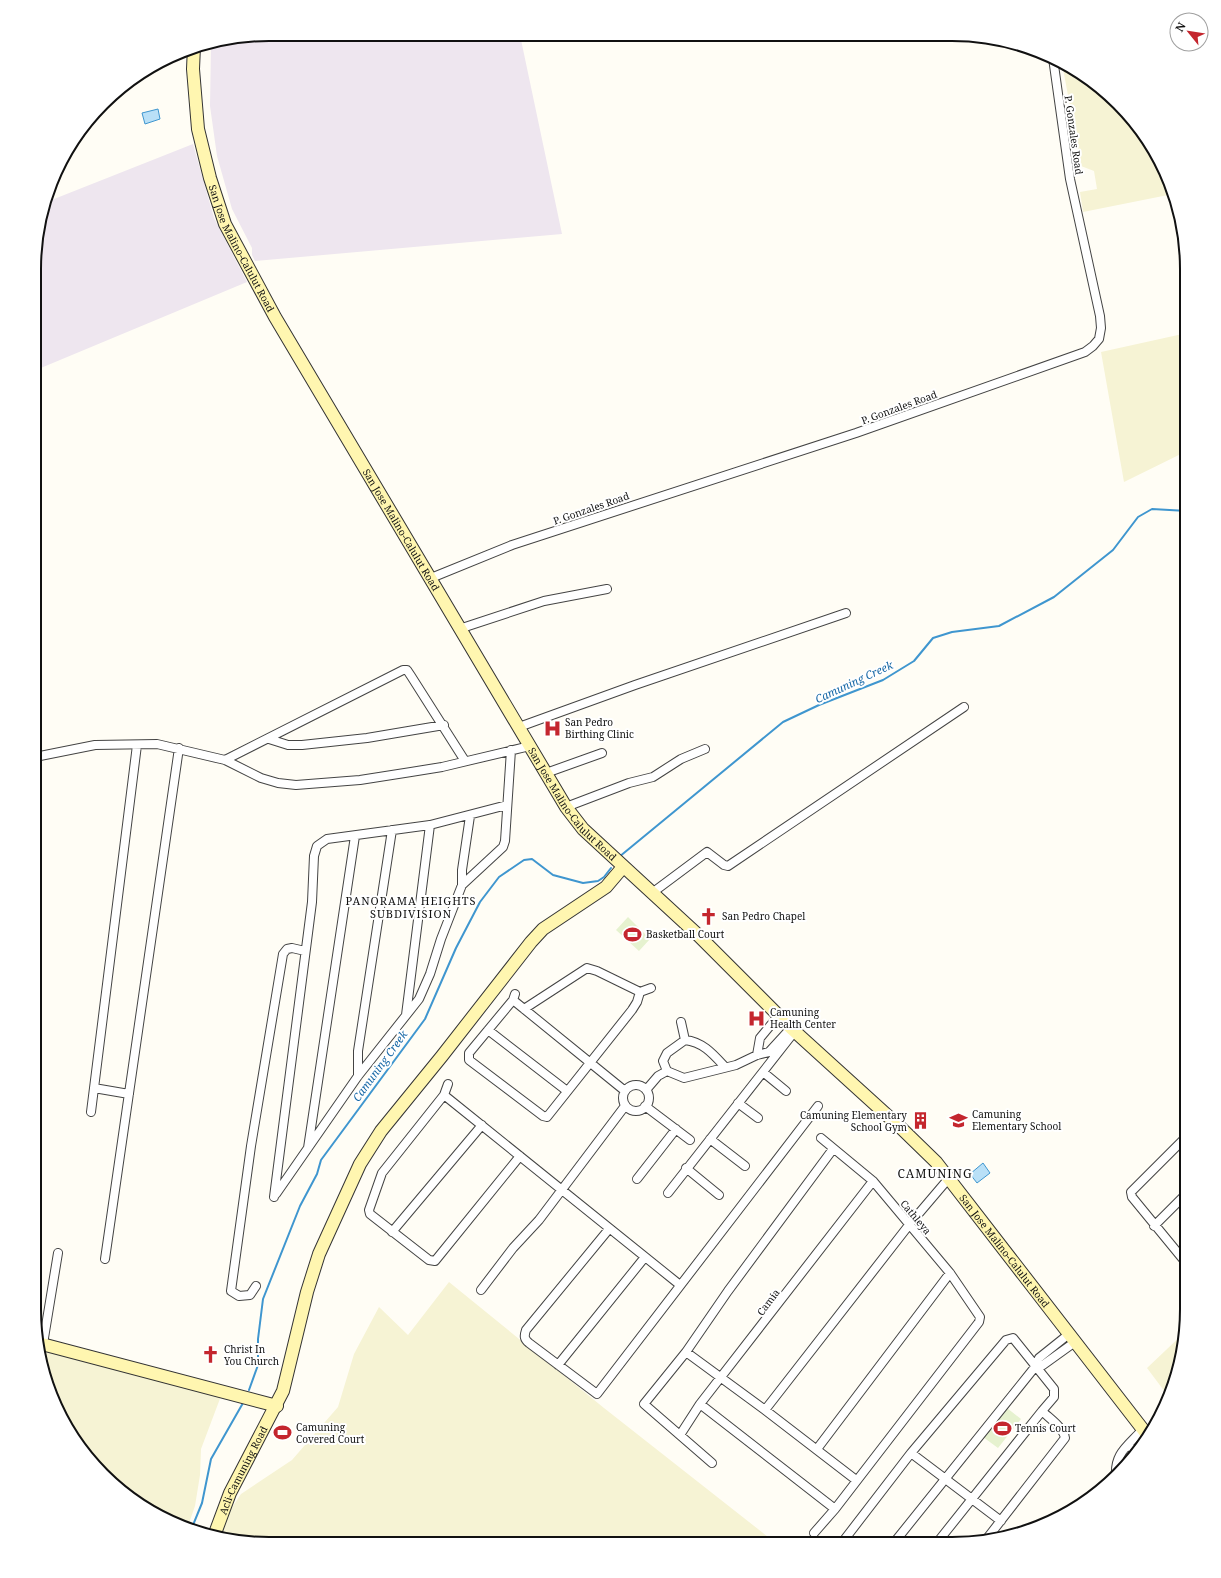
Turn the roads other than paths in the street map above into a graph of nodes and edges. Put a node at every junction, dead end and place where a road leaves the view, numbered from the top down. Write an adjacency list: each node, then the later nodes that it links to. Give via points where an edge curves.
1 (194, 54): 3 (main road, San Jose Malino-Calulut Road, via 198,129 225,224 275,317)
2 (1054, 65): 3 (street, P. Gonzales Road, via 1070,178 1100,316 1100,334 1094,346 1045,367 856,433 512,545)
3 (431, 578): 6 (main road, San Jose Malino-Calulut Road)
4 (607, 589): 6 (street, via 544,601)
5 (846, 613): 9 (street)
6 (459, 629): 9 (main road, San Jose Malino-Calulut Road)
7 (964, 707): 29 (street, via 728,866 707,852)
8 (444, 725): 10 (street, via 367,738 302,745 288,745); 10 (street, via 407,670 403,670); 19 (street)
9 (519, 727): 12 (main road, San Jose Malino-Calulut Road)
10 (269, 739): 18 (street)
11 (138, 745): 13 (street, via 157,744); 17 (street, via 95,745); 47 (street)
12 (530, 746): 15 (street); 20 (main road, San Jose Malino-Calulut Road)
13 (179, 748): 18 (street); 52 (street)
14 (705, 749): 22 (street, via 681,759 653,777 629,783)
15 (511, 750): 19 (street); 21 (street)
16 (602, 753): 20 (street)
17 (41, 756)
18 (225, 760): 19 (street, via 260,778 296,785 360,780)
19 (465, 761)
20 (546, 773): 22 (main road, San Jose Malino-Calulut Road)
21 (507, 805): 23 (street); 28 (street, via 503,847)
22 (566, 807): 27 (main road, San Jose Malino-Calulut Road, via 583,829)
23 (470, 816): 24 (street); 28 (street)
24 (430, 825): 25 (street); 35 (street)
25 (392, 830): 26 (street); 45 (street, via 358,1051)
26 (355, 836): 30 (street, via 327,839 317,846); 66 (street)
27 (624, 867): 29 (main road, San Jose Malino-Calulut Road); 101 (main road, Acli-Camuning Road, via 606,887 543,929 531,942 373,1142 360,1164 319,1254 307,1292 287,1379)
28 (462, 885): 35 (street, via 430,974 419,999)
29 (652, 893): 34 (main road, San Jose Malino-Calulut Road, via 698,934)
30 (305, 951): 66 (street, via 274,1196); 89 (street, via 292,948 283,954 251,1146 231,1291 239,1296 246,1296 250,1295)
31 (651, 988): 32 (street)
32 (640, 992): 33 (street, via 597,970 587,968); 41 (street, via 632,1010)
33 (524, 1009): 38 (street, via 514,997); 41 (street)
34 (779, 1015): 37 (main road, San Jose Malino-Calulut Road); 40 (street, via 760,1038)
35 (406, 1016): 45 (street)
36 (681, 1022): 39 (street)
37 (793, 1029): 40 (street, via 769,1052); 44 (street); 71 (main road, San Jose Malino-Calulut Road, via 914,1140)
38 (488, 1030): 49 (street); 49 (street, via 469,1053 469,1060 475,1065 543,1116 549,1116)
39 (685, 1040): 42 (street, via 704,1046); 43 (street, via 667,1053 663,1061)
40 (757, 1055): 42 (street)
41 (590, 1061): 49 (street); 50 (street)
42 (725, 1067): 43 (street, via 684,1078)
43 (667, 1071): 48 (street, via 658,1076)
44 (763, 1072): 51 (street); 54 (street)
45 (358, 1076): 66 (street)
46 (448, 1084): 53 (street)
47 (94, 1088): 52 (street); 58 (street)
48 (646, 1090): 50 (street, via 635,1085); 56 (street, via 648,1099)
49 (567, 1091)
50 (625, 1091): 55 (street)
51 (786, 1091)
52 (129, 1094): 86 (street)
53 (444, 1095): 60 (street); 81 (street, via 379,1178 369,1213)
54 (738, 1103): 59 (street); 63 (street)
55 (625, 1106): 56 (street, via 634,1110 640,1110); 74 (street)
56 (645, 1106): 61 (street)
57 (818, 1106): 88 (street)
58 (91, 1112)
59 (758, 1118)
60 (482, 1125): 68 (street); 81 (street)
61 (676, 1129): 64 (street); 72 (street)
62 (821, 1138): 67 (street, Cathleya)
63 (710, 1139): 69 (street); 70 (street)
64 (690, 1140)
65 (1180, 1143): 79 (street, via 1131,1192)
66 (308, 1149)
67 (833, 1149): 73 (street, Cathleya); 95 (street)
68 (520, 1156): 74 (street); 81 (street, via 435,1261 429,1260)
69 (745, 1166)
70 (686, 1168): 75 (street); 76 (street)
71 (949, 1178): 78 (street); 92 (main road, San Jose Malino-Calulut Road)
72 (637, 1179)
73 (873, 1181): 78 (street, Cathleya); 99 (street, Camia)
74 (562, 1188): 80 (street); 90 (street, via 539,1220)
75 (668, 1192)
76 (719, 1195)
77 (1180, 1200): 79 (street)
78 (909, 1225): 87 (street, Cathleya); 102 (street)
79 (1154, 1226): 83 (street)
80 (609, 1229): 85 (street); 97 (street, via 526,1330 525,1339)
81 (392, 1232)
82 (58, 1253): 91 (street)
83 (1178, 1254): 84 (street)
84 (1180, 1256)
85 (645, 1257): 88 (street); 97 (street)
86 (105, 1259)
87 (950, 1273): 108 (street); 114 (street, Cathleya, via 979,1314 979,1322)
88 (680, 1285): 97 (street, via 597,1394)
89 (256, 1286)
90 (480, 1290)
91 (42, 1335)
92 (1072, 1338): 94 (street); 96 (street); 104 (main road, San Jose Malino-Calulut Road)
93 (44, 1344): 101 (main road)
94 (1051, 1348): 96 (street); 98 (street)
95 (686, 1352): 99 (street); 105 (street, via 644,1404)
96 (1057, 1355): 98 (street, via 1043,1365)
97 (558, 1365)
98 (1035, 1367): 103 (street, via 1055,1393); 110 (street, via 1015,1340 1008,1339); 113 (street)
99 (721, 1379): 100 (street, Camia); 102 (street)
100 (700, 1404): 105 (street, Camia); 116 (street)
101 (277, 1406): 118 (main road, Acli-Camuning Road, via 230,1493)
102 (765, 1410): 108 (street)
103 (1042, 1411): 115 (street); 117 (street, via 1061,1429 1065,1438)
104 (1145, 1431)
105 (680, 1435): 111 (street)
106 (1142, 1435): 107 (street)
107 (1128, 1445): 109 (street); 112 (street, via 1116,1462)
108 (817, 1449): 114 (street)
109 (1132, 1449)
110 (911, 1453): 113 (street); 121 (street)
111 (712, 1463)
112 (1116, 1467)
113 (945, 1478): 115 (street); 122 (street)
114 (856, 1480): 116 (street)
115 (973, 1499): 117 (street); 123 (street)
116 (835, 1509): 119 (street)
117 (1001, 1521): 120 (street)
118 (216, 1531)
119 (814, 1532)
120 (991, 1534)
121 (846, 1537)
122 (899, 1537)
123 (942, 1537)

